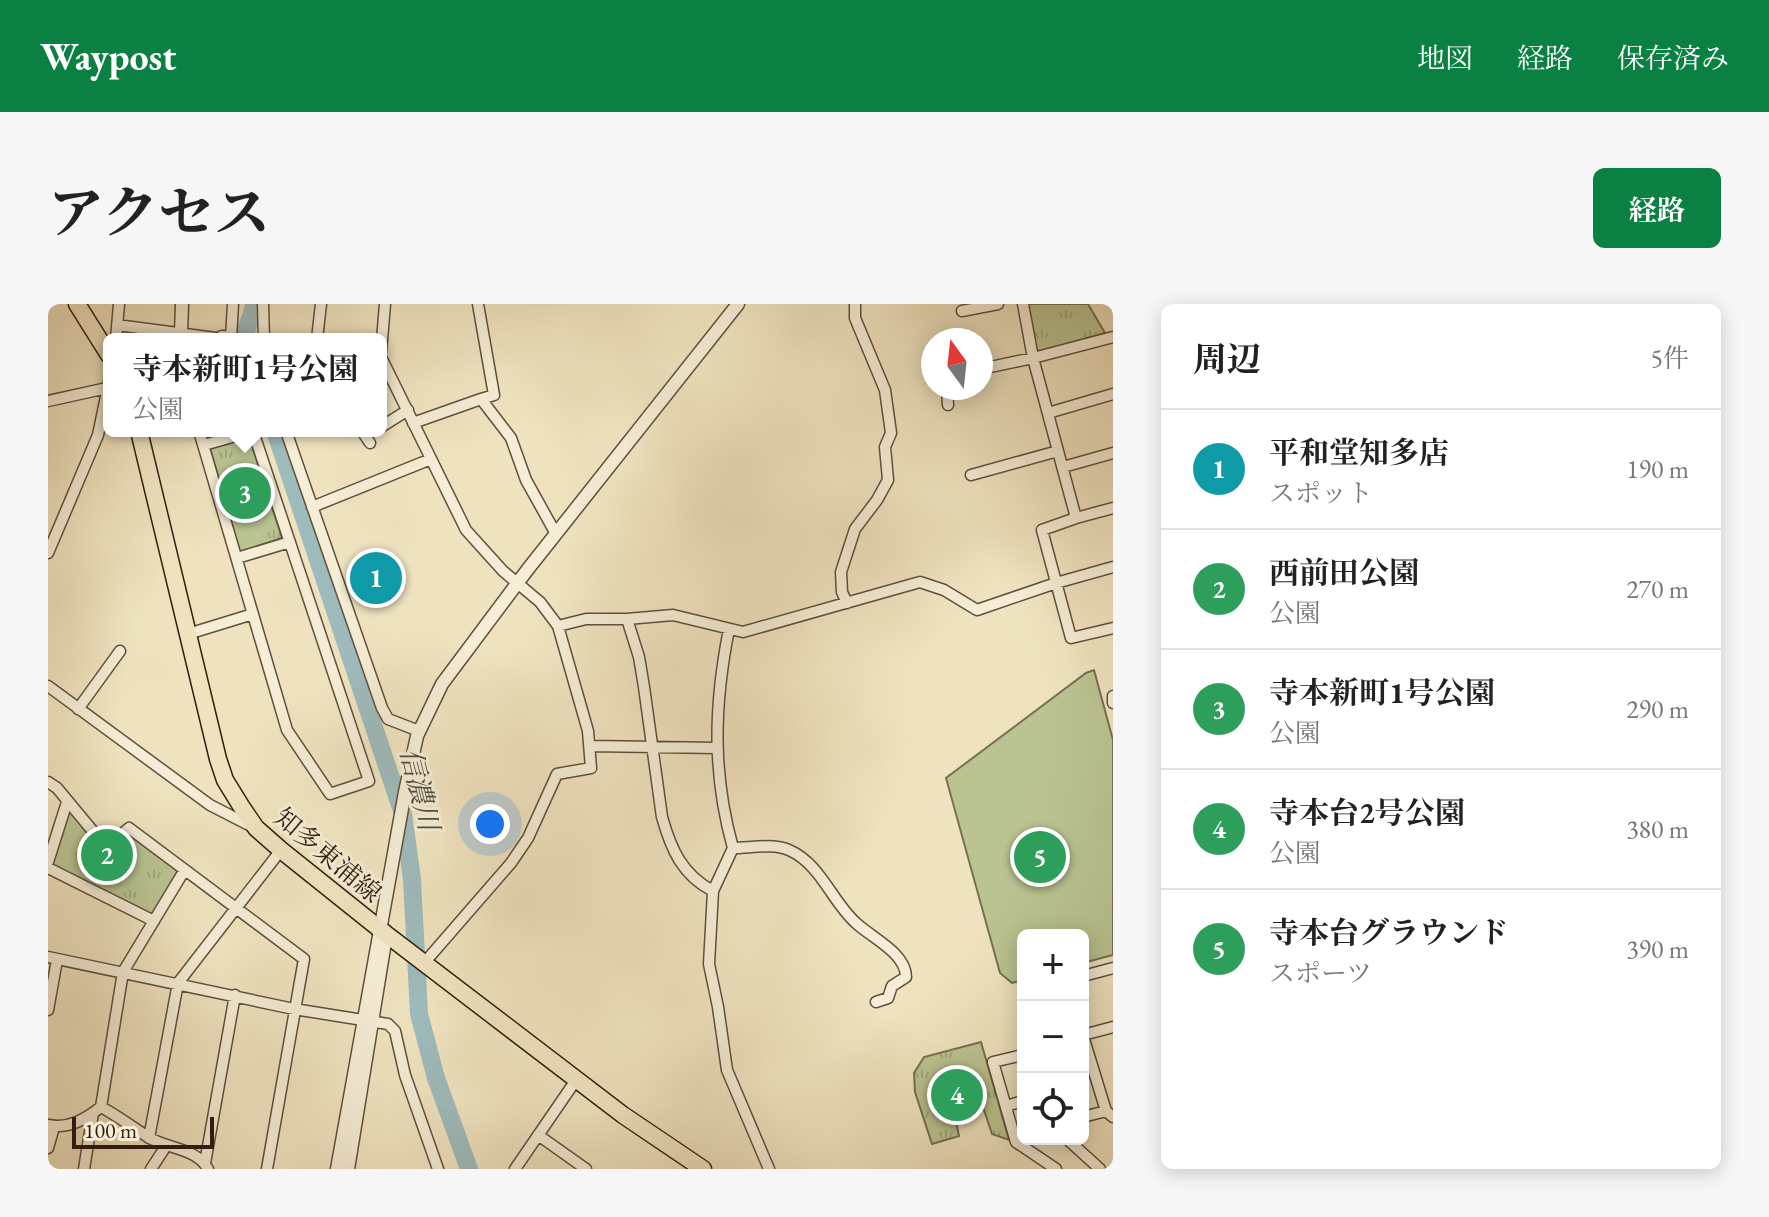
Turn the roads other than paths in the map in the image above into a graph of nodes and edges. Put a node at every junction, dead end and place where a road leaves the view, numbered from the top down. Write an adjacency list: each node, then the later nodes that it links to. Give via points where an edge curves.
1 (77, 304): 23 (main road)
2 (119, 304): 14 (street)
3 (182, 304): 17 (street)
4 (233, 304): 18 (street)
5 (263, 304): 19 (street)
6 (321, 304): 20 (street)
7 (385, 304): 21 (street)
8 (478, 304): 31 (street, via 494,395)
9 (738, 304): 54 (street)
10 (855, 304): 61 (street, via 855,318 885,390 891,433 885,447 888,480 855,529 841,572)
11 (998, 304): 13 (street)
12 (1023, 304): 24 (street)
13 (967, 308)
14 (117, 325): 15 (street); 16 (street)
15 (116, 333)
16 (163, 333)
17 (180, 333)
18 (230, 333)
19 (264, 333)
20 (318, 333)
21 (383, 333)
22 (1113, 337): 24 (street)
23 (103, 345)
24 (1033, 358): 25 (street); 37 (street)
25 (993, 366)
26 (387, 368): 27 (street)
27 (393, 381): 28 (street); 36 (street)
28 (387, 382)
29 (103, 386): 33 (street)
30 (1113, 394): 37 (street)
31 (481, 399): 39 (street); 54 (street, via 511,438 526,480)
32 (948, 400): 34 (street)
33 (48, 401)
34 (948, 405)
35 (103, 410): 56 (street, via 98,435)
36 (408, 410): 38 (street); 39 (street)
37 (1048, 413): 46 (street)
38 (387, 423)
39 (413, 423): 48 (street)
40 (140, 437): 67 (main road, 知多東浦線)
41 (201, 437): 45 (street)
42 (232, 437): 45 (street)
43 (255, 437): 55 (street)
44 (288, 437): 51 (street)
45 (204, 445): 57 (street)
46 (1058, 451): 49 (street); 50 (street)
47 (1113, 453): 49 (street)
48 (431, 459): 51 (street); 60 (street, via 466,530)
49 (1063, 467): 53 (street)
50 (971, 475)
51 (312, 507): 73 (street, via 385,716)
52 (1113, 508): 53 (street)
53 (1076, 518): 59 (street, via 1042,530)
54 (556, 534): 60 (street)
55 (290, 542): 57 (street); 62 (street, via 369,781 330,794 287,730)
56 (48, 553)
57 (237, 558): 62 (street)
58 (1113, 567): 59 (street)
59 (1056, 583): 61 (street, via 977,610 920,582); 65 (street, via 1071,638)
60 (518, 584): 64 (street); 73 (street, via 442,684)
61 (847, 603): 66 (street, via 743,632)
62 (253, 614): 67 (street)
63 (627, 619): 64 (street, via 586,619); 66 (street, via 673,615); 75 (street, via 639,657)
64 (558, 626): 74 (street)
65 (1113, 628)
66 (729, 629): 76 (street, via 716,718)
67 (188, 634): 79 (main road, 知多東浦線, via 218,759 231,792)
68 (120, 651): 72 (street)
69 (48, 686): 72 (street)
70 (1113, 696): 71 (street)
71 (1113, 703)
72 (78, 709): 79 (street, via 210,805)
73 (419, 731): 87 (street, via 392,858)
74 (591, 746): 75 (street); 89 (street, via 591,768 557,774 511,863)
75 (652, 746): 76 (street); 84 (street, via 669,843 688,874)
76 (717, 748): 80 (street)
77 (48, 782): 78 (street)
78 (67, 802): 82 (street); 83 (street, via 106,847 129,828)
79 (256, 828): 81 (main road, 知多東浦線)
80 (733, 848): 84 (street); 95 (street, via 792,851 812,867 854,921 890,949 906,968 906,977 892,986 888,998)
81 (281, 850): 85 (street); 87 (main road, 知多東浦線)
82 (48, 865): 86 (street)
83 (184, 871): 85 (street); 86 (street)
84 (713, 891): 127 (street, via 709,964 727,1070)
85 (234, 909): 93 (street); 96 (street, via 304,959)
86 (154, 921): 91 (street)
87 (383, 931): 89 (main road, 知多東浦線); 98 (street)
88 (53, 958): 91 (street); 97 (street)
89 (425, 962): 103 (main road, 知多東浦線)
90 (1113, 968): 92 (street)
91 (123, 972): 93 (street); 108 (street)
92 (1089, 974)
93 (178, 983): 94 (street); 113 (street)
94 (235, 995): 96 (street); 117 (street)
95 (876, 1002)
96 (294, 1009): 98 (street); 120 (street)
97 (48, 1010)
98 (368, 1021): 121 (street); 122 (street); 123 (street, via 388,1024 395,1031)
99 (1113, 1027): 100 (street)
100 (1089, 1033)
101 (1017, 1056): 107 (street, via 993,1062)
102 (1089, 1058): 104 (street)
103 (576, 1080): 112 (street); 126 (main road, 知多東浦線)
104 (1095, 1081): 105 (street); 109 (street)
105 (1089, 1082)
106 (1017, 1103): 107 (street)
107 (1006, 1106): 128 (street, via 1016,1142)
108 (97, 1110): 111 (street, via 83,1122); 113 (street); 118 (street)
109 (1109, 1114): 110 (street)
110 (1089, 1116)
111 (51, 1126): 116 (street)
112 (538, 1135): 124 (street); 125 (street)
113 (149, 1138): 115 (street)
114 (1074, 1145): 129 (street)
115 (166, 1146): 117 (street, via 191,1153); 119 (street)
116 (48, 1148)
117 (206, 1166)
118 (84, 1169)
119 (151, 1169)
120 (267, 1169)
121 (337, 1169)
122 (348, 1169)
123 (438, 1169)
124 (515, 1169)
125 (586, 1169)
126 (703, 1169)
127 (769, 1169)
128 (1056, 1169)
129 (1100, 1169)

